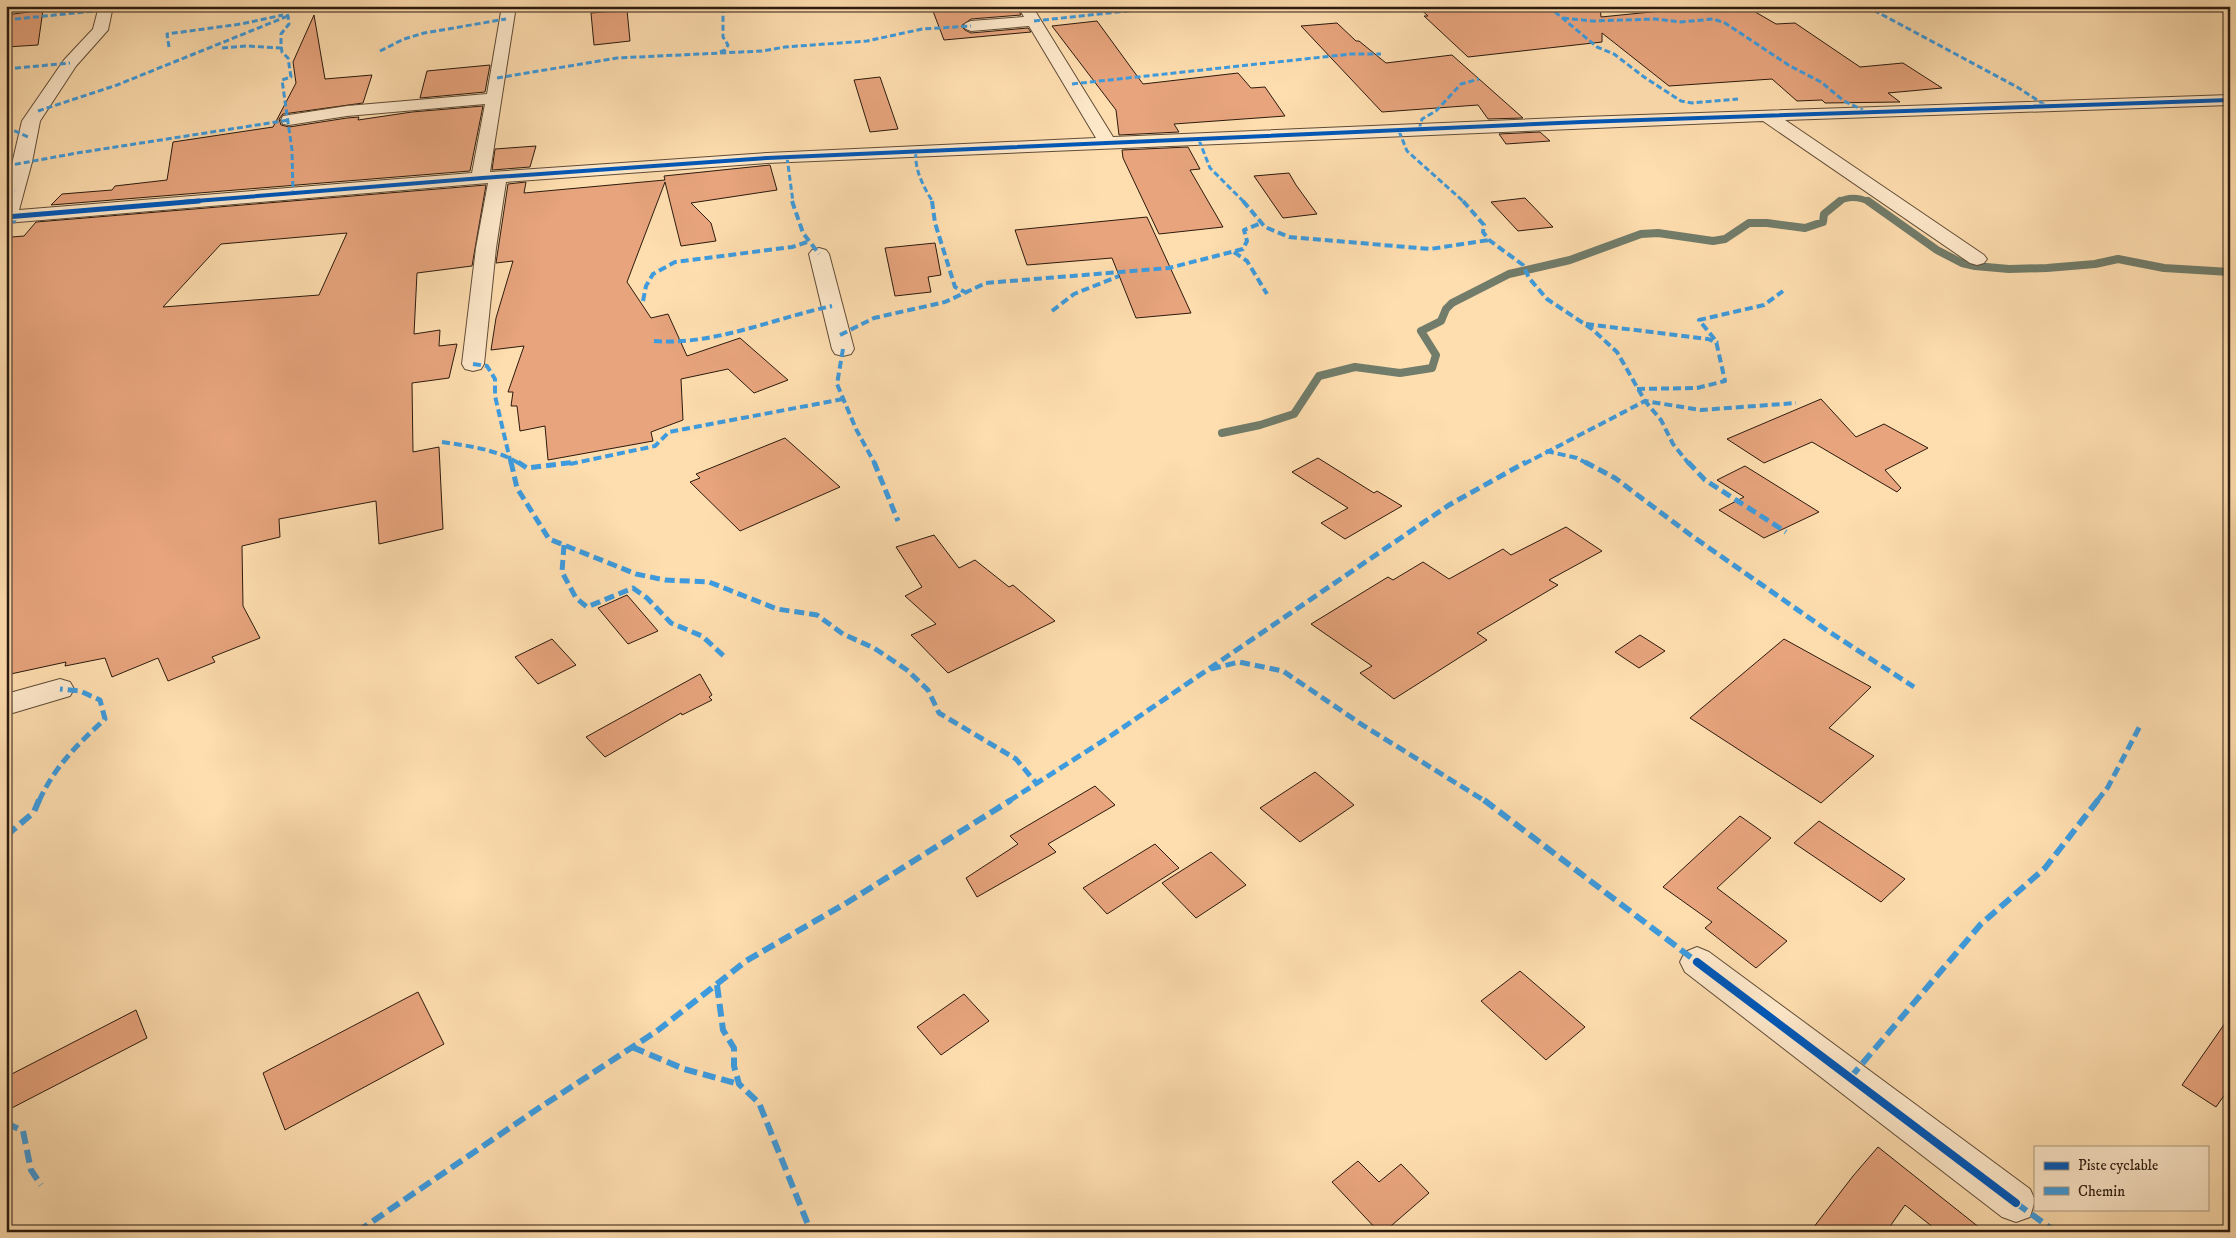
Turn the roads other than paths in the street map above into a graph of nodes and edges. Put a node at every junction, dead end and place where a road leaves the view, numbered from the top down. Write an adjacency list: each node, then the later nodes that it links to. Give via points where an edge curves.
1 (106, 6): 12 (street, via 100,30 65,70 32,121)
2 (509, 6): 6 (street)
3 (1025, 6): 4 (street)
4 (1034, 21): 5 (street); 10 (street)
5 (971, 26)
6 (494, 98): 9 (street, via 347,111); 11 (street)
7 (2230, 100): 8 (street)
8 (1766, 116): 10 (street); 14 (street)
9 (289, 120)
10 (1108, 144): 11 (street, via 767,158)
11 (489, 177): 12 (street); 16 (street, via 486,248)
12 (7, 217)
13 (819, 254): 15 (street)
14 (1977, 259)
15 (843, 349)
16 (473, 364)
17 (60, 689): 18 (street)
18 (6, 704)
19 (1697, 962): 20 (street)
20 (2016, 1203)

